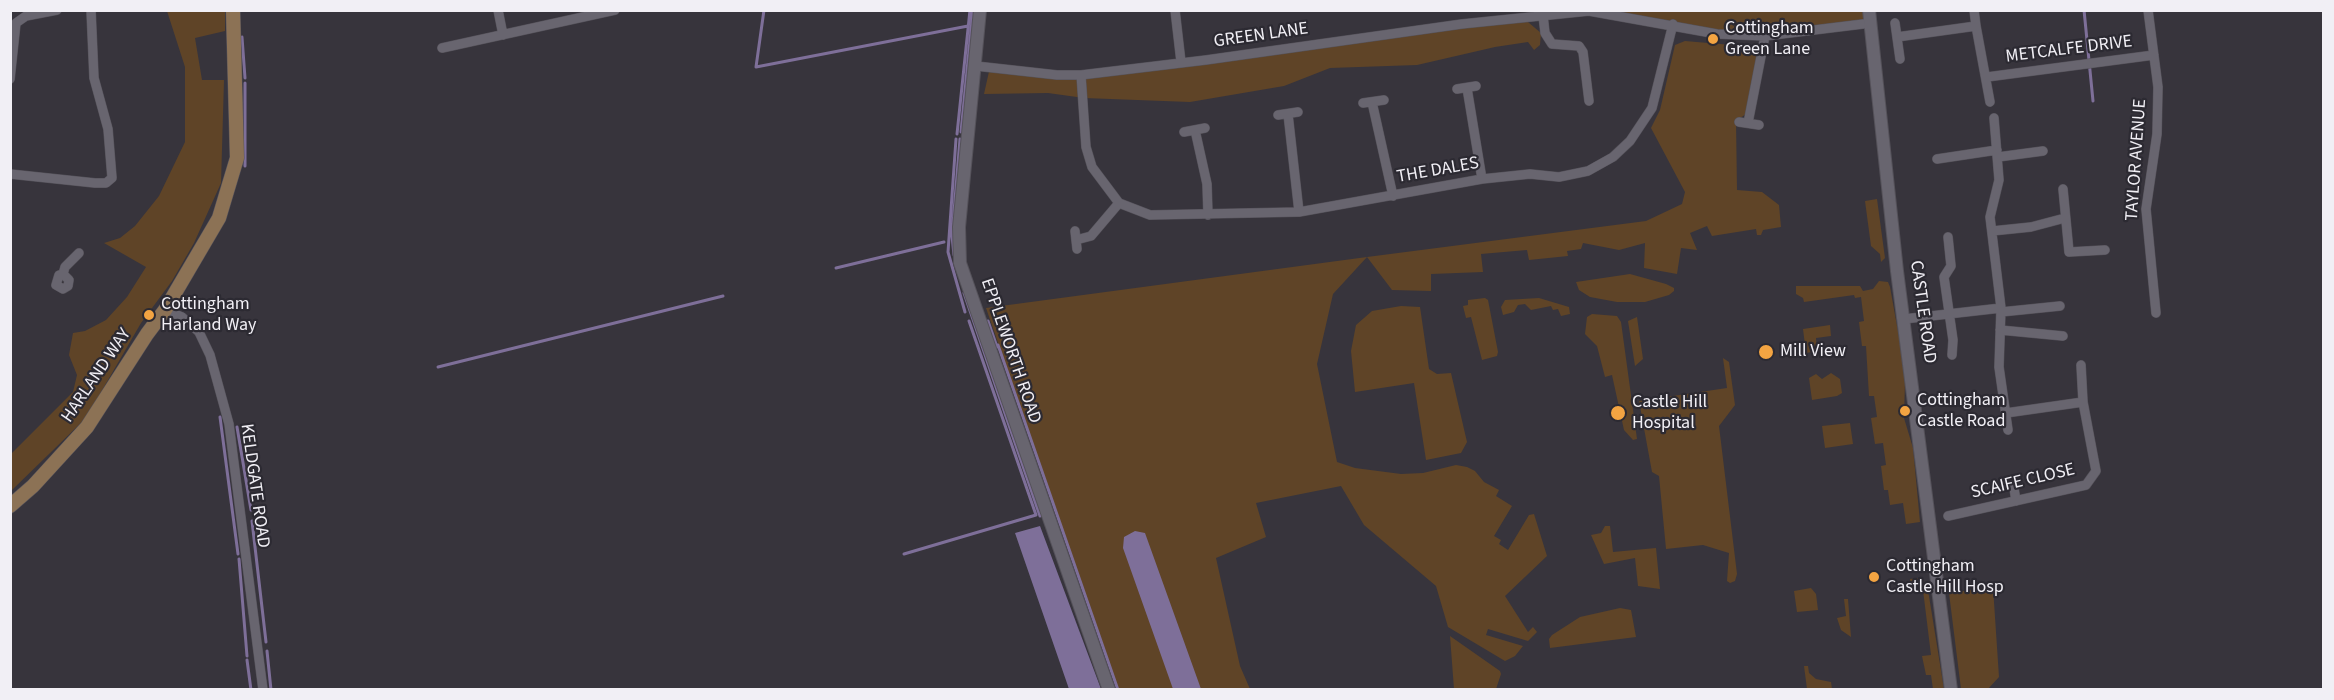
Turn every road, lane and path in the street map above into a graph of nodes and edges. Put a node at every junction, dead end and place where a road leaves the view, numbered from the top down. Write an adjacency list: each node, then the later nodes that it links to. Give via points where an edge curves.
1 (57, 10): 26 (street, via 26,16 15,23)
2 (91, 10): 38 (street, via 94,78 108,129 112,178 106,183 95,183)
3 (233, 10): 53 (main road, HARLAND WAY, via 237,158 219,218)
4 (498, 10): 16 (street)
5 (615, 10): 16 (street)
6 (980, 10): 23 (street, EPPLEWORTH ROAD)
7 (1175, 10): 22 (street)
8 (1974, 10): 15 (street)
9 (2148, 10): 20 (street, TAYLOR AVENUE)
10 (1589, 11): 11 (street, GREEN LANE); 14 (street, GREEN LANE)
11 (1543, 15): 22 (street, GREEN LANE); 29 (street, via 1545,33 1552,44 1579,46 1583,52)
12 (1870, 17): 17 (street, GREEN LANE); 57 (street, CASTLE ROAD)
13 (1894, 23): 18 (street)
14 (1672, 24): 17 (street, GREEN LANE, via 1717,34); 39 (street, THE DALES, via 1652,108 1630,141 1613,157 1588,171 1559,177 1530,174)
15 (1976, 26): 18 (street); 25 (street)
16 (503, 35): 19 (street)
17 (1765, 36): 33 (street, via 1744,122)
18 (1897, 37): 21 (street)
19 (442, 48)
20 (2154, 55): 25 (street, METCALFE DRIVE); 55 (street, TAYLOR AVENUE, via 2157,134 2146,209)
21 (1900, 59)
22 (1181, 62): 24 (street, GREEN LANE)
23 (976, 66): 24 (street, GREEN LANE); 70 (street, EPPLEWORTH ROAD, via 959,227 960,263)
24 (1081, 75): 42 (street, via 1086,147 1092,167)
25 (1987, 77): 30 (street)
26 (10, 79)
27 (1467, 87): 39 (street)
28 (1384, 100): 41 (street, via 1367,103)
29 (1589, 101)
30 (1990, 102)
31 (1288, 114): 43 (street)
32 (1994, 118): 36 (street)
33 (1759, 125)
34 (1184, 132): 44 (street, via 1200,129)
35 (2043, 151): 36 (street)
36 (1997, 153): 37 (street); 46 (street, via 2000,180 1990,217)
37 (1937, 159)
38 (10, 174)
39 (1482, 179): 41 (street, THE DALES)
40 (2063, 189): 45 (street)
41 (1393, 196): 43 (street, THE DALES)
42 (1119, 203): 44 (street, THE DALES, via 1150,215); 48 (street, via 1090,236)
43 (1299, 212): 44 (street, THE DALES)
44 (1208, 215)
45 (2065, 218): 46 (street); 49 (street, via 2069,252)
46 (1992, 231): 54 (street)
47 (1948, 237): 56 (street, via 1951,266 1944,277)
48 (1076, 240)
49 (2105, 250)
50 (78, 253): 51 (street, via 70,258)
51 (63, 274)
52 (2060, 306): 54 (street)
53 (165, 310): 67 (main road, HARLAND WAY, via 87,427); 69 (street, KELDGATE ROAD, via 182,317 199,332 210,355 229,424)
54 (2001, 310): 56 (street); 58 (street)
55 (2156, 313)
56 (1949, 314): 57 (street); 60 (street)
57 (1904, 319): 71 (street, CASTLE ROAD)
58 (2000, 330): 59 (street); 63 (street, via 1999,361)
59 (2063, 336)
60 (1952, 355)
61 (2081, 365): 62 (street, SCAIFE CLOSE)
62 (2083, 402): 63 (street); 66 (street, SCAIFE CLOSE, via 2096,471 2086,485)
63 (2006, 413): 64 (street)
64 (2008, 430)
65 (2013, 482): 66 (street)
66 (2016, 501): 68 (street, SCAIFE CLOSE)
67 (10, 506)
68 (1948, 516)
69 (263, 690)
70 (1109, 690)
71 (1951, 690)

